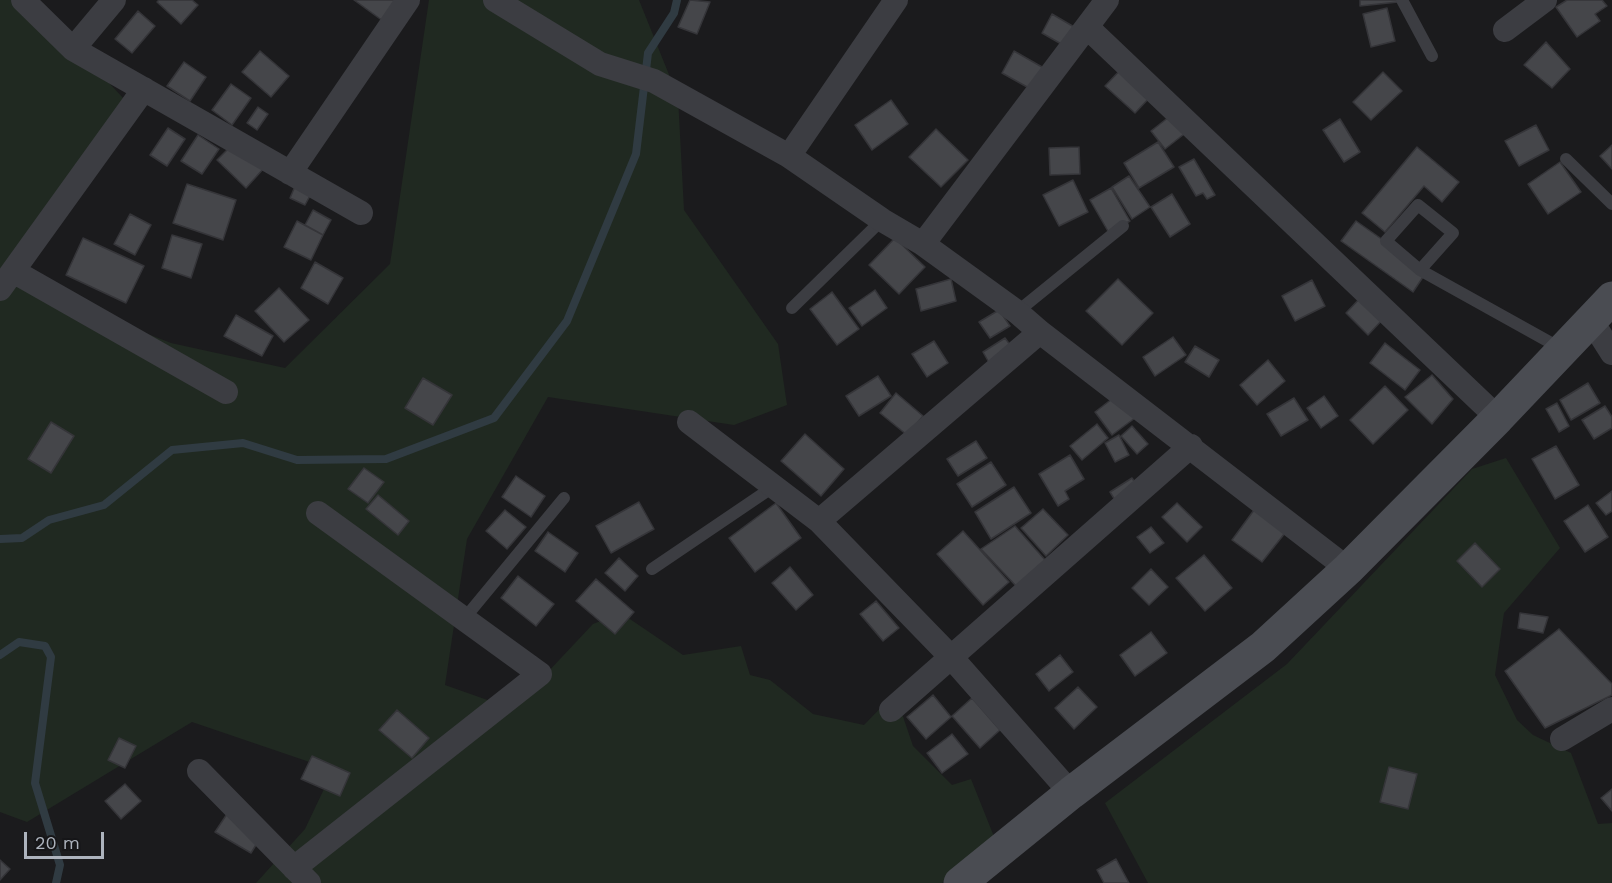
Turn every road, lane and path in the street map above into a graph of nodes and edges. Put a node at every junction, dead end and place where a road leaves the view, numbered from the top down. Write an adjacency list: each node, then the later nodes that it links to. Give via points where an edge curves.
1 (22, 0): 11 (street)
2 (114, 0): 11 (street)
3 (408, 0): 16 (street)
4 (495, 0): 14 (street, via 600,64 645,78)
5 (896, 0): 14 (street)
6 (1107, 0): 9 (street)
7 (1402, 0): 12 (lane)
8 (1545, 0): 10 (street)
9 (1087, 27): 21 (street); 31 (street)
10 (1505, 30)
11 (73, 49): 13 (street)
12 (1432, 56)
13 (144, 89): 16 (street); 23 (street)
14 (789, 156): 19 (street)
15 (1566, 159): 17 (lane)
16 (290, 173): 18 (street)
17 (1612, 204)
18 (361, 213)
19 (882, 220): 21 (street); 24 (lane)
20 (1123, 226): 26 (lane)
21 (923, 244): 26 (street)
22 (1420, 270): 22 (lane, via 1386,241 1418,205 1453,233); 28 (lane)
23 (6, 280): 30 (street)
24 (792, 308)
25 (1601, 309): 28 (street); 29 (street)
26 (1017, 312): 27 (street)
27 (1040, 332): 33 (street); 37 (street)
28 (1563, 349): 31 (street)
29 (1612, 353)
30 (226, 392)
31 (1498, 418): 39 (street)
32 (689, 422): 34 (street)
33 (1191, 446): 39 (street); 41 (street)
34 (773, 487): 37 (street); 38 (lane)
35 (564, 498): 40 (lane)
36 (318, 513): 40 (street)
37 (819, 521): 41 (street)
38 (652, 569)
39 (1348, 569): 46 (street, via 1263,647)
40 (464, 619): 47 (street, via 540,674)
41 (951, 657): 43 (street); 46 (street)
42 (1612, 709): 44 (street)
43 (891, 710)
44 (1562, 739)
45 (199, 771): 47 (street)
46 (1071, 794): 48 (street)
47 (301, 876)
48 (960, 883)

